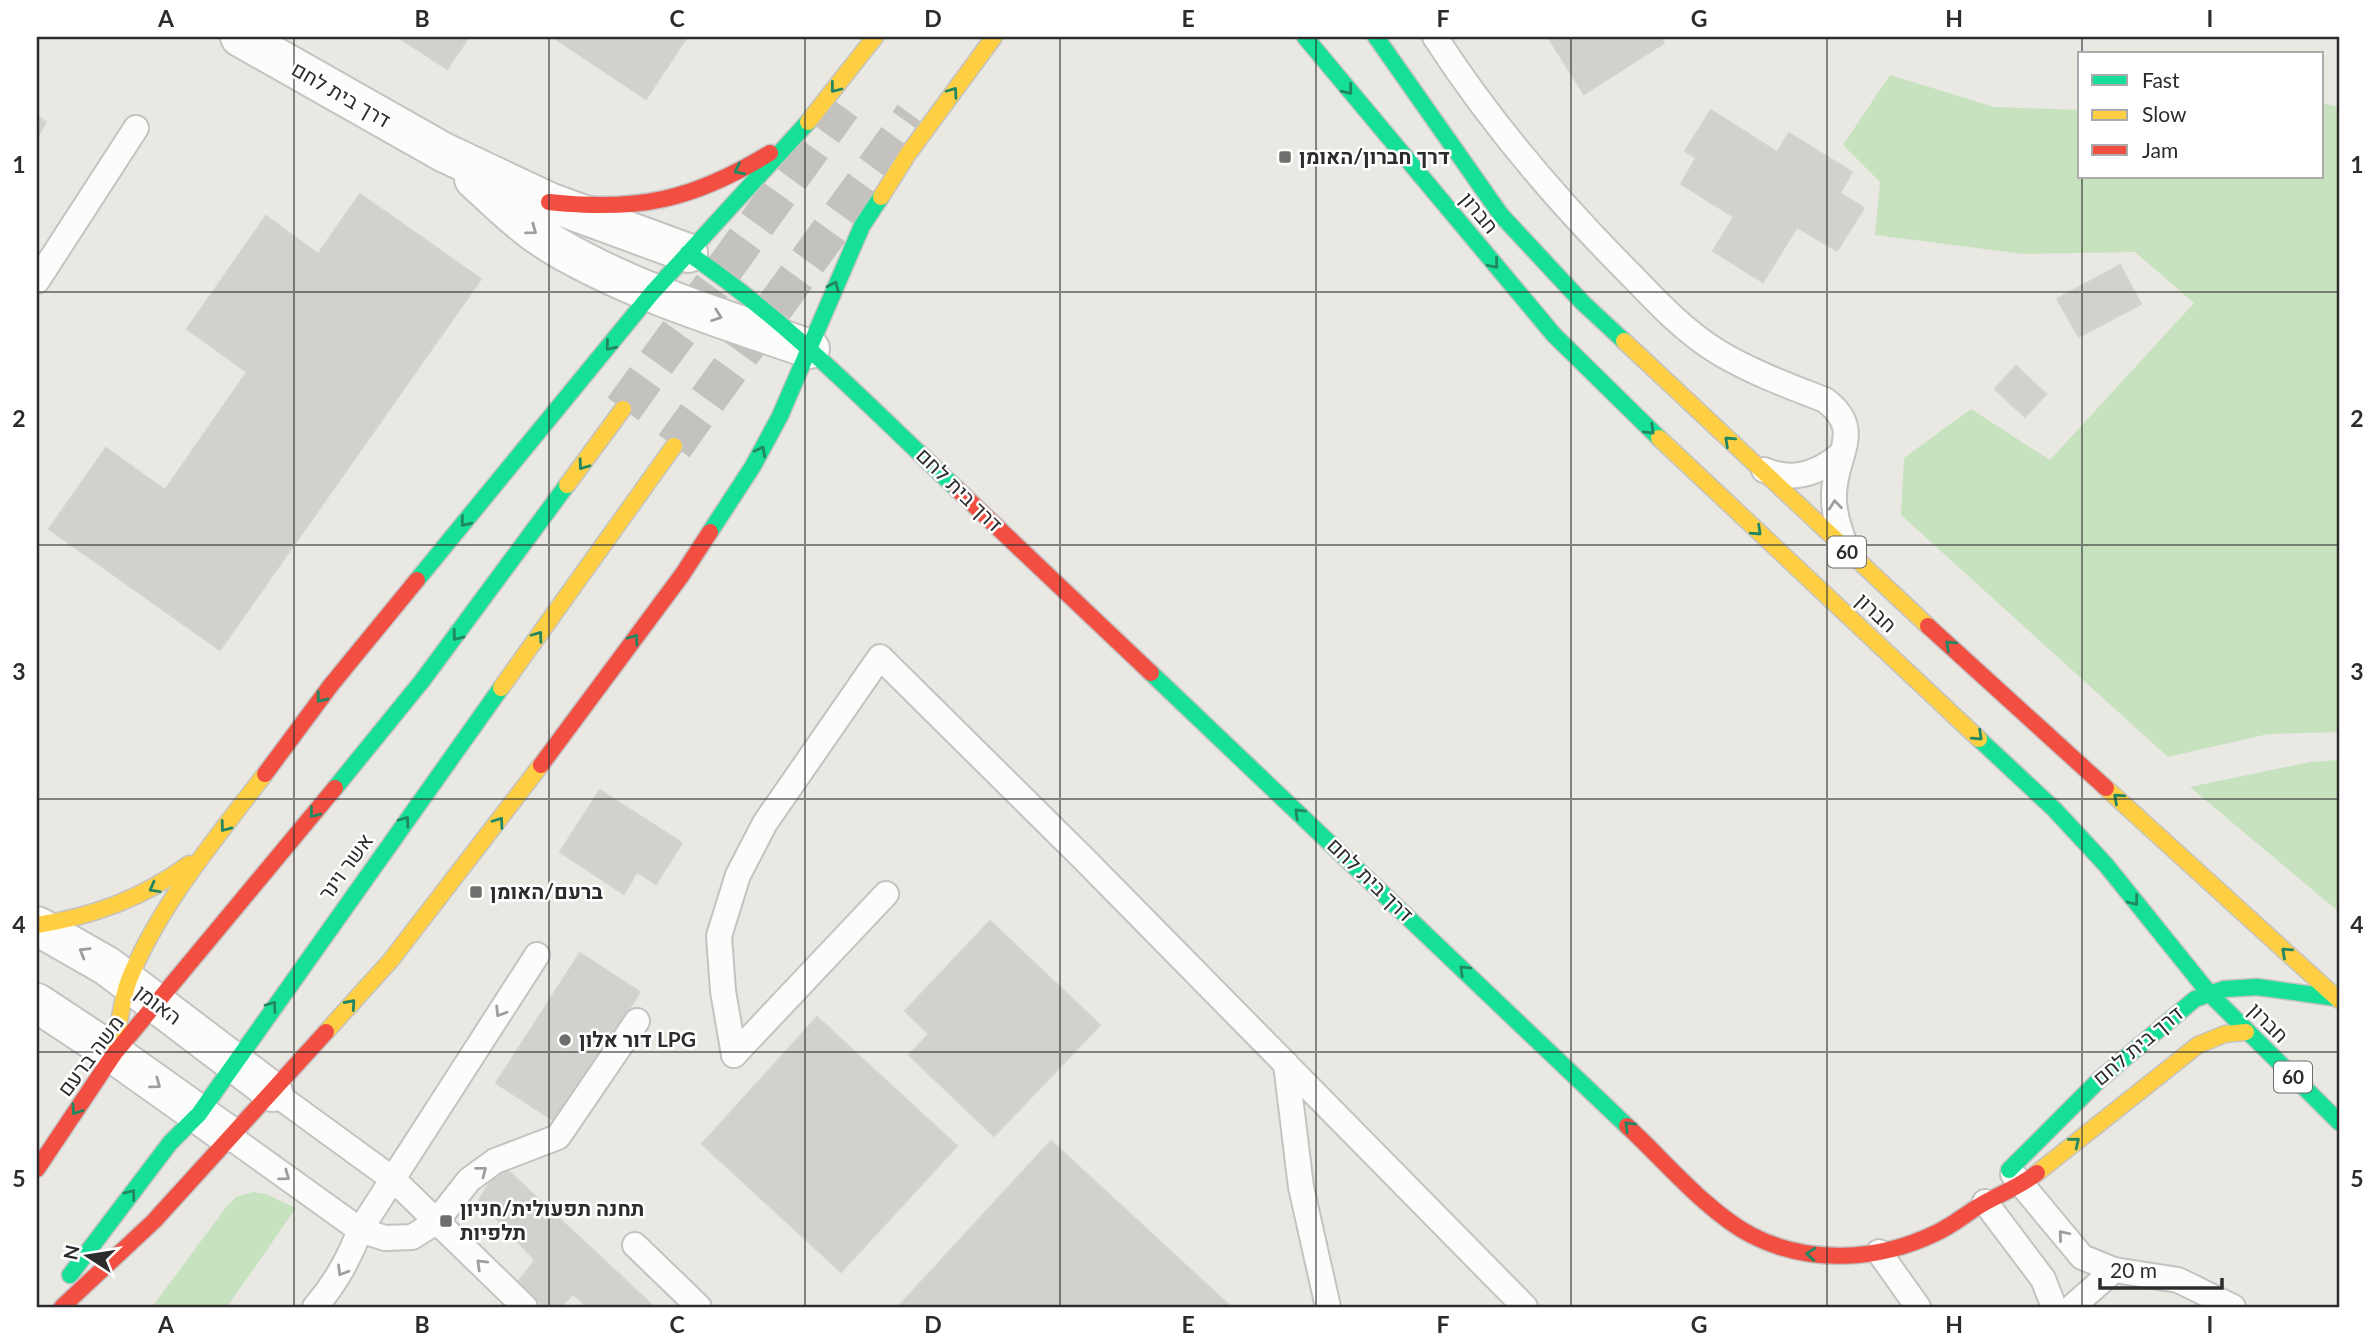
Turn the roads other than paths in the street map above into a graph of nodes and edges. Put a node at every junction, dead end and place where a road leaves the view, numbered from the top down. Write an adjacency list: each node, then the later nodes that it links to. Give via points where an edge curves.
1 (240, 37): 9 (street, דרך בית לחם)
2 (875, 37): 8 (main road, one-way to 8)
3 (994, 37): 14 (main road, one-way to 3, via 862,226 908,154)
4 (1305, 37): 24 (main road, חברון / 60, one-way to 24, via 1554,335 2053,809 2106,865)
5 (1376, 37): 18 (main road, חברון / 60, one-way to 5, via 1582,302 1501,215)
6 (1435, 37): 17 (lane, via 1468,87 1539,172 1603,247 1671,316 1717,352 1825,400 1840,412 1847,427)
7 (136, 128): 12 (lane)
8 (798, 135): 10 (main road, one-way to 10, via 729,175 666,199 611,208); 11 (main road)
9 (443, 152): 10 (street, דרך בית לחם); 13 (street, דרך בית לחם, one-way to 13, via 555,246)
10 (549, 202): 11 (street, דרך בית לחם)
11 (688, 253): 13 (main road); 14 (main road, דרך בית לחם, via 734,284)
12 (37, 281)
13 (652, 293): 14 (street, דרך בית לחם, one-way to 14); 20 (main road, one-way to 20, via 331,685)
14 (811, 349): 33 (main road, one-way to 14, via 391,960 682,575 753,466); 44 (main road, דרך בית לחם, one-way to 14, via 1836,1256 1789,1252 1749,1234 1714,1208)
15 (623, 409): 25 (main road, one-way to 25, via 431,670)
16 (674, 446): 31 (main road, אשר וינר, one-way to 16)
17 (1840, 455): 18 (lane, via 1810,474 1773,474); 19 (lane, one-way to 17, via 1834,500)
18 (1756, 467): 19 (main road, חברון / 60)
19 (1848, 553): 26 (main road, חברון / 60, one-way to 19)
20 (209, 848): 22 (main road, one-way to 22, via 171,879 110,909 77,920); 25 (main road, via 146,944)
21 (886, 894): 32 (lane, via 734,1055 719,936 738,875 765,823 880,657)
22 (37, 925): 25 (street, האומן, one-way to 22, via 107,966)
23 (537, 955): 39 (lane, one-way to 39)
24 (2209, 993): 26 (main road, דרך בית לחם, via 2269,989); 29 (main road, חברון / 60); 38 (main road, דרך בית לחם, via 2187,1005 2110,1067)
25 (143, 994): 30 (main road, משה ברעם); 30 (main road); 31 (street, האומן)
26 (2338, 999)
27 (37, 1003): 30 (street)
28 (637, 1021): 41 (lane, one-way to 28, via 470,1180 495,1161 558,1137)
29 (2246, 1031): 35 (main road, חברון / 60); 38 (main road, דרך בית לחם, one-way to 29, via 2198,1045)
30 (114, 1054): 34 (street, one-way to 34); 37 (main road, משה ברעם, one-way to 37)
31 (233, 1062): 33 (street, האומן); 34 (main road, אשר וינר)
32 (1286, 1064): 51 (lane, via 1301,1187); 52 (lane)
33 (273, 1091): 36 (main road); 39 (lane)
34 (198, 1114): 36 (street); 46 (main road, אשר וינר, one-way to 34, via 170,1143)
35 (2339, 1122)
36 (229, 1136): 42 (lane, one-way to 42); 47 (main road, via 153,1221)
37 (37, 1169)
38 (2016, 1178): 40 (main road, דרך בית לחם); 45 (lane, one-way to 38, via 2082,1257)
39 (394, 1180): 41 (lane); 42 (lane)
40 (1985, 1202): 44 (main road, דרך בית לחם, via 1936,1233); 54 (lane, via 2043,1279)
41 (436, 1222): 42 (lane, via 412,1237 385,1238); 49 (lane, one-way to 41)
42 (360, 1230): 48 (lane, one-way to 48, via 347,1263)
43 (635, 1245): 50 (lane)
44 (1879, 1252): 53 (lane)
45 (2114, 1270): 55 (lane); 56 (lane, via 2178,1280)
46 (46, 1307)
47 (62, 1307)
48 (316, 1307)
49 (525, 1307)
50 (699, 1307)
51 (1328, 1307)
52 (1525, 1307)
53 (1918, 1307)
54 (2053, 1307)
55 (2072, 1307)
56 (2233, 1307)

